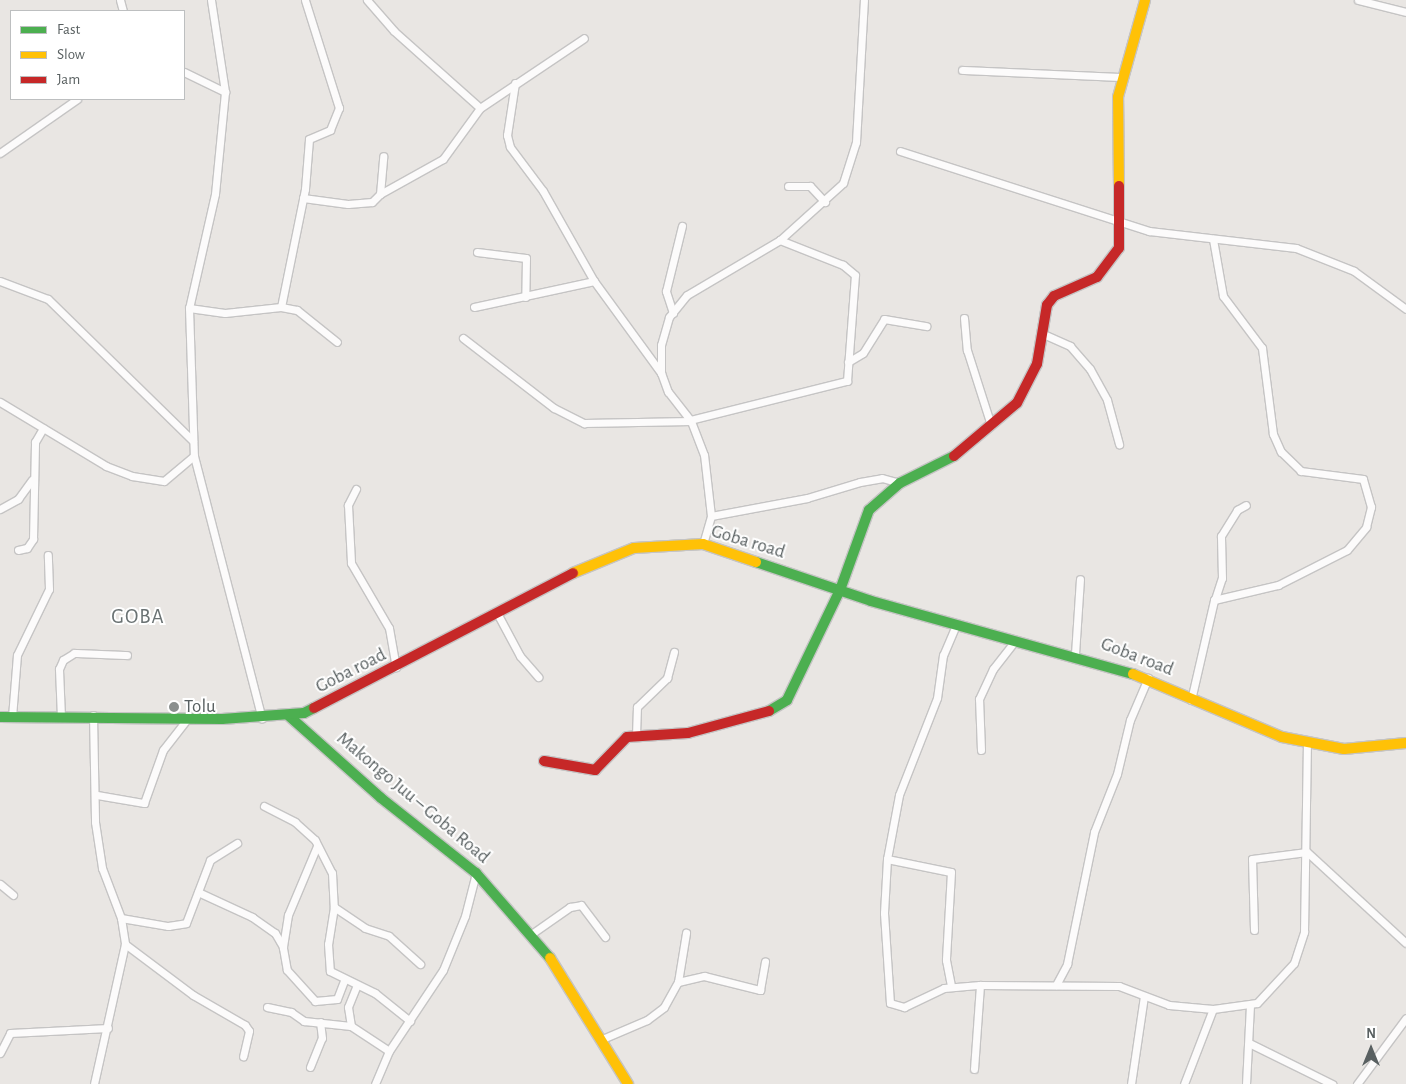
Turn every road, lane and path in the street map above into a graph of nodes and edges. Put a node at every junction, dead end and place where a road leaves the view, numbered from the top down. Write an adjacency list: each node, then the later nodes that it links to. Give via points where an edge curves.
1 (211, 0): 13 (street)
2 (305, 0): 21 (street, via 339,108 330,130 309,139)
3 (367, 0): 15 (street, via 394,31)
4 (864, 0): 22 (street, via 856,142 843,183)
5 (1145, 0): 11 (street)
6 (1358, 0): 7 (street)
7 (1406, 12)
8 (584, 38): 12 (street)
9 (962, 70): 11 (street)
10 (185, 72): 13 (street)
11 (1122, 77): 23 (street, via 1117,145)
12 (515, 83): 15 (street); 29 (street, via 508,142 543,191)
13 (225, 92): 33 (street, via 215,194)
14 (76, 100): 17 (street)
15 (480, 108): 20 (street, via 443,159)
16 (900, 151): 23 (street)
17 (0, 153)
18 (383, 156): 20 (street)
19 (788, 186): 22 (street, via 810,186)
20 (380, 194): 21 (street, via 362,204)
21 (303, 198): 31 (street)
22 (824, 202): 26 (street)
23 (1122, 222): 25 (street, via 1176,237); 38 (street, via 1119,248 1108,266 1097,277 1054,296 1041,320)
24 (682, 226): 35 (street, via 666,291)
25 (1214, 239): 34 (street, via 1296,248 1326,258 1354,271); 61 (street, via 1223,296 1262,348 1273,434 1281,452 1301,471 1363,479 1371,508 1366,527 1347,550 1278,585)
26 (780, 240): 35 (street, via 687,295); 41 (street, via 843,265 855,275)
27 (477, 252): 30 (street, via 526,258)
28 (0, 281): 47 (street, via 48,299)
29 (594, 281): 30 (street); 42 (street)
30 (525, 297): 32 (street)
31 (280, 306): 33 (street, via 224,312); 40 (street, via 306,315)
32 (474, 306)
33 (188, 308): 47 (street)
34 (1406, 309)
35 (673, 312): 42 (street, via 661,345)
36 (964, 318): 45 (street, via 966,350)
37 (926, 326): 41 (street, via 884,320 862,353)
38 (1041, 333): 45 (street, via 1037,364 1026,388); 48 (street, via 1070,346 1090,369 1107,400)
39 (462, 338): 44 (street, via 554,408 578,420 612,426)
40 (337, 342)
41 (848, 362): 44 (street, via 842,383)
42 (661, 373): 44 (street, via 668,392)
43 (0, 402): 46 (street)
44 (690, 421): 55 (street, via 704,455)
45 (991, 425): 51 (street, via 975,442 940,466)
46 (43, 428): 49 (street, via 106,466 150,479 170,478); 50 (street, via 36,438)
47 (193, 441): 49 (street)
48 (1119, 444)
49 (194, 456): 78 (street)
50 (33, 479): 54 (street, via 18,499); 57 (street, via 33,539 27,548)
51 (900, 482): 55 (street, via 882,478); 60 (street, via 869,510)
52 (356, 489): 68 (street, via 348,505 351,563 389,628)
53 (1246, 505): 61 (street, via 1237,510 1221,536 1222,578)
54 (0, 509)
55 (711, 516): 56 (street)
56 (703, 544): 60 (street, Goba road); 62 (street, Goba road, via 634,548 600,559)
57 (18, 550)
58 (48, 555): 75 (street, via 49,589 17,655)
59 (1080, 579): 66 (street)
60 (840, 590): 63 (street, Goba road); 79 (street, via 783,704 688,733)
61 (1214, 600): 71 (street)
62 (497, 613): 68 (street, Goba road); 69 (street, via 520,656)
63 (956, 625): 64 (street, Goba road); 89 (street, via 943,655 937,698 899,795)
64 (1015, 641): 66 (street, Goba road); 82 (street, via 993,669 980,699)
65 (674, 652): 79 (street, via 667,678 637,707)
66 (1075, 654): 70 (street, Goba road)
67 (128, 655): 76 (street, via 74,654 63,660 59,669)
68 (396, 667): 73 (street, Goba road, via 324,705)
69 (538, 677)
70 (1148, 678): 71 (street, Goba road); 109 (street, via 1130,720 1117,774 1094,832 1067,964)
71 (1191, 700): 81 (street, Goba road)
72 (93, 715): 76 (street, Goba road); 77 (street, Goba road); 84 (street)
73 (290, 716): 78 (street, Goba road); 90 (street, Makongo Juu – Goba Road, via 381,798)
74 (0, 717): 75 (street, Goba road)
75 (12, 717): 76 (street, Goba road)
76 (61, 717)
77 (188, 718): 78 (street, Goba road); 84 (street, via 163,750 144,803)
78 (262, 719)
79 (636, 735): 83 (street, via 612,748 595,770)
80 (1406, 743): 81 (street, Goba road, via 1344,749)
81 (1307, 744): 88 (street)
82 (981, 750)
83 (544, 760)
84 (97, 794): 95 (street, via 102,868)
85 (264, 806): 87 (street, via 295,822)
86 (237, 843): 92 (street, via 210,860)
87 (317, 846): 94 (street, via 332,874); 102 (street, via 288,915)
88 (1307, 852): 96 (street, via 1252,859); 100 (street); 112 (street, via 1306,914 1299,950 1294,963)
89 (887, 859): 110 (street, via 951,872 946,960); 110 (street, via 884,914 890,1003 904,1007)
90 (476, 873): 98 (street, Makongo Juu – Goba Road); 116 (street, via 463,924 443,970)
91 (0, 884): 93 (street)
92 (198, 892): 95 (street, via 182,925); 102 (street, via 252,917 275,933)
93 (13, 896)
94 (334, 907): 104 (street, via 365,928 389,936); 105 (street, via 328,961 330,971)
95 (121, 918): 101 (street)
96 (1254, 930)
97 (686, 933): 106 (street)
98 (530, 935): 99 (street, via 570,907 581,905); 120 (street, Makongo Juu – Goba Road, via 551,959)
99 (605, 937)
100 (1406, 943)
101 (125, 944): 119 (street); 124 (street, via 193,995 245,1025 249,1032)
102 (283, 948): 105 (street, via 287,970 314,1001 337,999)
103 (765, 961): 106 (street, via 760,990 704,976)
104 (420, 964)
105 (344, 981): 107 (street)
106 (678, 982): 120 (street, via 656,1014)
107 (357, 985): 116 (street, via 374,993); 118 (street, via 348,1007)
108 (980, 985): 109 (street); 110 (street); 126 (street)
109 (1056, 985): 111 (street, via 1119,986)
110 (951, 986)
111 (1144, 996): 114 (street, via 1169,1005); 131 (street)
112 (1250, 1006): 114 (street); 121 (street)
113 (267, 1007): 117 (street)
114 (1213, 1009): 132 (street)
115 (1406, 1018): 127 (street)
116 (410, 1021): 122 (street)
117 (320, 1022): 118 (street); 125 (street, via 322,1038)
118 (350, 1026): 122 (street)
119 (108, 1028): 123 (street, via 10,1033); 128 (street)
120 (600, 1040): 130 (street, Makongo Juu – Goba Road)
121 (1249, 1043): 133 (street); 134 (street)
122 (389, 1051): 129 (street)
123 (0, 1053)
124 (243, 1056)
125 (310, 1067)
126 (974, 1069)
127 (1363, 1081): 135 (street)
128 (94, 1084)
129 (375, 1084)
130 (628, 1084)
131 (1131, 1084)
132 (1184, 1084)
133 (1246, 1084)
134 (1332, 1084)
135 (1357, 1084)

